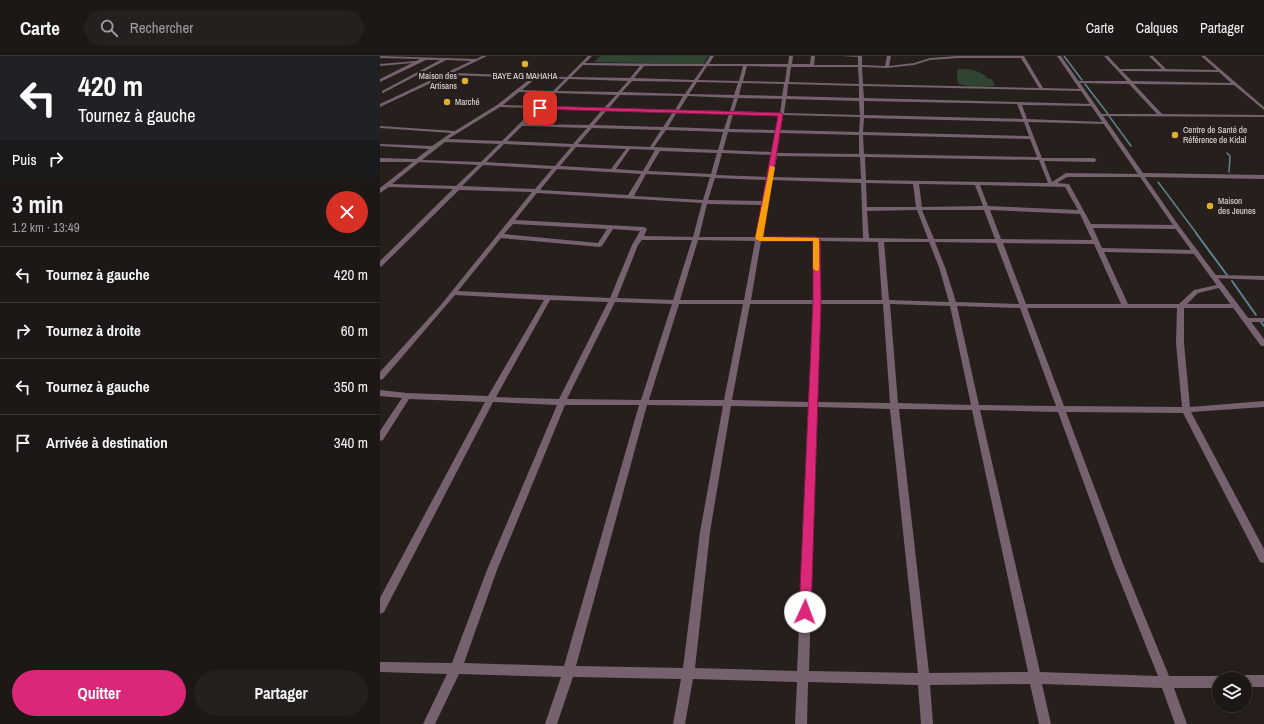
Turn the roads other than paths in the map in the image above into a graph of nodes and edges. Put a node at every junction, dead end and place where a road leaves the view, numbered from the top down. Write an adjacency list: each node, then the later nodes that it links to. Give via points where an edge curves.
1 (484, 56): 19 (street)
2 (590, 56): 21 (street)
3 (712, 56): 24 (street)
4 (790, 56): 25 (street)
5 (813, 56): 27 (street)
6 (843, 56): 7 (street)
7 (860, 56): 28 (street)
8 (889, 56): 29 (street)
9 (990, 56): 10 (street); 29 (street, via 930,59)
10 (1022, 56): 45 (street)
11 (1059, 56): 40 (street)
12 (1106, 56): 30 (street)
13 (1151, 56): 31 (street)
14 (1203, 56): 32 (street)
15 (399, 57): 16 (street); 17 (street)
16 (428, 57): 18 (street); 20 (street)
17 (380, 58)
18 (445, 59): 19 (street); 47 (street)
19 (476, 60): 33 (street)
20 (420, 62): 22 (street); 37 (street)
21 (582, 64): 23 (street); 35 (street)
22 (380, 65)
23 (643, 65): 24 (street); 36 (street)
24 (707, 65): 26 (street); 38 (street)
25 (789, 65): 26 (street); 27 (street); 41 (street)
26 (745, 66): 39 (street)
27 (812, 66): 28 (street)
28 (860, 66): 29 (street); 43 (street)
29 (887, 67)
30 (1118, 70): 31 (street); 42 (street)
31 (1165, 70): 32 (street)
32 (1221, 71): 44 (street)
33 (448, 74): 34 (street); 49 (street)
34 (535, 77): 35 (street); 48 (street)
35 (569, 78): 36 (street); 50 (street)
36 (631, 79): 38 (street); 51 (street)
37 (380, 81)
38 (695, 81): 39 (street); 52 (street)
39 (741, 82): 41 (street); 53 (street)
40 (1077, 82): 42 (street); 46 (street)
41 (786, 83): 43 (street); 54 (street)
42 (1130, 83): 44 (street); 67 (street)
43 (861, 84): 45 (street); 55 (street)
44 (1236, 84): 62 (street)
45 (1041, 88): 46 (street)
46 (1082, 90): 57 (street)
47 (382, 91): 49 (street)
48 (519, 91): 50 (street); 59 (street)
49 (409, 92): 58 (street)
50 (555, 92): 51 (street); 60 (street)
51 (619, 94): 52 (street); 61 (street)
52 (686, 95): 53 (street); 63 (street)
53 (737, 96): 54 (street); 64 (street)
54 (784, 98): 55 (street); 65 (street)
55 (862, 99): 56 (street); 68 (street)
56 (1019, 103): 57 (street); 70 (street)
57 (1092, 105): 66 (street)
58 (380, 106)
59 (499, 106): 60 (street); 77 (street)
60 (540, 108): 61 (street); 72 (street)
61 (606, 109): 63 (street); 74 (street)
62 (1264, 109)
63 (676, 111): 64 (street); 75 (street)
64 (732, 113): 65 (street); 76 (street)
65 (781, 114): 68 (street); 78 (street)
66 (1100, 115): 67 (street); 71 (street)
67 (1160, 115): 69 (street)
68 (862, 116): 70 (street); 79 (street)
69 (1264, 116)
70 (1026, 121): 71 (street); 80 (street)
71 (1105, 123): 100 (street)
72 (522, 125): 74 (street); 82 (street)
73 (380, 127): 77 (street)
74 (590, 127): 75 (street); 84 (street)
75 (664, 129): 76 (street); 87 (street)
76 (727, 131): 78 (street); 89 (street)
77 (456, 132): 81 (street)
78 (778, 132): 79 (street); 90 (street)
79 (861, 134): 80 (street); 91 (street)
80 (1032, 138): 92 (street)
81 (444, 140): 82 (street); 85 (street)
82 (504, 143): 84 (street); 96 (street)
83 (380, 145): 85 (street)
84 (573, 146): 86 (street); 97 (street)
85 (434, 148): 95 (street)
86 (629, 148): 87 (street); 98 (street)
87 (651, 149): 88 (street)
88 (658, 149): 89 (street); 99 (street)
89 (721, 152): 90 (street); 101 (street)
90 (774, 154): 91 (street); 103 (street)
91 (861, 156): 92 (street); 104 (street)
92 (1041, 159): 94 (street); 108 (street)
93 (380, 160): 95 (street)
94 (1094, 160)
95 (418, 161): 96 (street); 107 (street)
96 (483, 163): 97 (street); 109 (street)
97 (556, 168): 98 (street); 111 (street)
98 (612, 171): 99 (street)
99 (646, 172): 101 (street); 112 (street)
100 (1140, 175): 102 (street); 108 (street, via 1066,175); 122 (street)
101 (713, 176): 103 (street); 113 (street)
102 (1264, 177)
103 (770, 178): 104 (street); 114 (street)
104 (864, 181): 105 (street); 116 (street)
105 (916, 183): 106 (street); 117 (street)
106 (976, 184): 108 (street); 115 (street)
107 (385, 185): 109 (street); 110 (street)
108 (1052, 185): 118 (street, via 1068,185)
109 (456, 188): 111 (street); 135 (street)
110 (380, 191)
111 (536, 191): 112 (street); 119 (street)
112 (630, 197): 113 (street)
113 (705, 202): 114 (street); 125 (street)
114 (765, 203): 126 (street)
115 (986, 208): 117 (street); 118 (street); 131 (street)
116 (865, 209): 117 (street); 128 (street)
117 (920, 209): 130 (street)
118 (1081, 212): 121 (street)
119 (512, 222): 120 (street); 123 (street)
120 (611, 226): 123 (street, via 600,245); 124 (street, via 644,229)
121 (1088, 226): 122 (street); 132 (street)
122 (1177, 227): 134 (street)
123 (501, 236): 139 (street)
124 (640, 238): 125 (street); 141 (street)
125 (696, 238): 126 (street); 142 (street)
126 (759, 239): 127 (street); 143 (street)
127 (816, 239): 128 (street); 144 (street)
128 (866, 239): 129 (street)
129 (881, 240): 130 (street); 145 (street)
130 (932, 240): 131 (street); 146 (street)
131 (1000, 241): 132 (street); 147 (street)
132 (1096, 242): 133 (street)
133 (1100, 250): 134 (street); 148 (street)
134 (1196, 252): 136 (street)
135 (380, 265)
136 (1215, 277): 137 (street); 138 (street)
137 (1264, 278)
138 (1221, 286): 149 (street, via 1196,291); 150 (street)
139 (454, 293): 140 (street); 154 (street)
140 (548, 298): 141 (street); 157 (street)
141 (613, 299): 142 (street); 158 (street)
142 (676, 302): 143 (street); 159 (street)
143 (746, 302): 144 (street); 160 (street)
144 (817, 302): 145 (street); 162 (street)
145 (886, 302): 146 (street); 163 (street)
146 (953, 304): 147 (street); 164 (street)
147 (1022, 306): 148 (street); 165 (street)
148 (1125, 306): 149 (street)
149 (1181, 306): 150 (street); 166 (street, via 1180,343)
150 (1235, 306): 151 (street)
151 (1247, 320): 152 (street); 153 (street)
152 (1264, 320)
153 (1264, 344)
154 (380, 377)
155 (380, 393): 156 (street)
156 (407, 396): 157 (street); 167 (street)
157 (490, 400): 158 (street); 169 (street)
158 (562, 402): 159 (street); 171 (street, via 492,570)
159 (644, 403): 160 (street); 172 (street)
160 (729, 403): 162 (street); 173 (street, via 708,514)
161 (1264, 404): 166 (street)
162 (813, 405): 163 (street); 174 (street)
163 (894, 405): 164 (street); 176 (street)
164 (975, 407): 165 (street); 175 (street)
165 (1061, 409): 166 (street); 179 (street, via 1120,568)
166 (1186, 410): 168 (street)
167 (380, 438)
168 (1264, 559)
169 (380, 609)
170 (380, 667): 171 (street)
171 (456, 669): 172 (street); 181 (street)
172 (569, 670): 173 (street); 182 (street)
173 (689, 673): 174 (street); 183 (street)
174 (804, 676): 176 (street); 184 (street)
175 (1036, 678): 176 (street); 179 (street); 186 (street)
176 (924, 679): 185 (street)
177 (1252, 681): 178 (street)
178 (1264, 681)
179 (1167, 682): 180 (street); 187 (street)
180 (1212, 682)
181 (429, 724)
182 (551, 724)
183 (679, 724)
184 (801, 724)
185 (927, 724)
186 (1045, 724)
187 (1181, 724)

